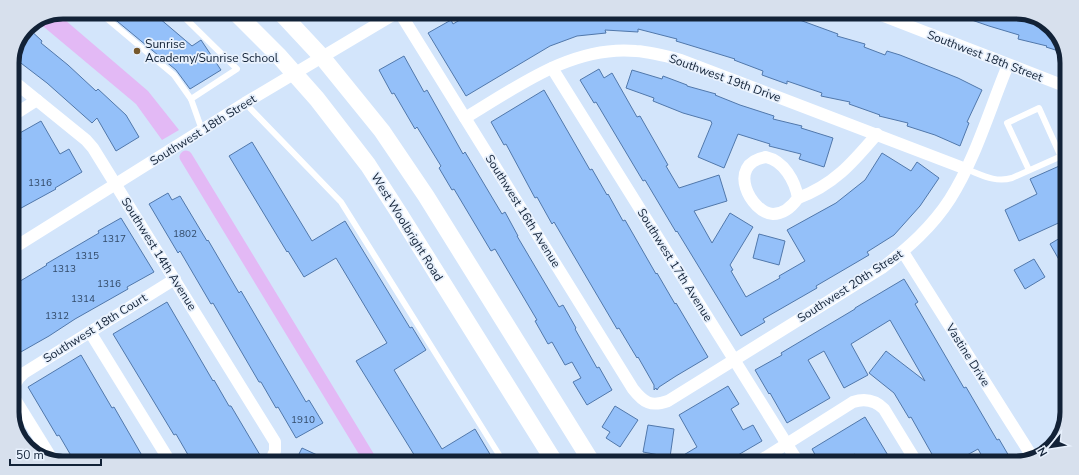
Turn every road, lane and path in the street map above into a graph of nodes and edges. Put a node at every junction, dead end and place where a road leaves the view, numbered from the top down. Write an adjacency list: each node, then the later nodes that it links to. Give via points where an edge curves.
1 (107, 19): 14 (lane, via 174,74)
2 (186, 19): 14 (lane, via 237,69)
3 (242, 19): 11 (main road, West Woolbright Road)
4 (287, 19): 8 (main road)
5 (386, 19): 8 (street, Southwest 18th Street)
6 (404, 19): 18 (street, Southwest 16th Avenue)
7 (891, 19): 9 (street, Southwest 18th Street)
8 (322, 57): 11 (street, Southwest 18th Street); 42 (main road, via 382,130)
9 (1008, 65): 12 (street, Southwest 18th Street); 23 (street, Southwest 20th Street)
10 (552, 68): 18 (street, Southwest 19th Drive); 20 (street, Southwest 19th Drive, via 597,52 635,50 661,54); 31 (street, Southwest 17th Avenue)
11 (294, 73): 16 (street, Southwest 18th Street); 41 (main road, West Woolbright Road, via 349,140 382,186)
12 (1060, 84)
13 (19, 86): 15 (street, Southwest 14th Avenue)
14 (191, 99): 19 (lane)
15 (37, 100): 17 (street); 25 (street, Southwest 14th Avenue, via 86,140)
16 (245, 103): 19 (street, Southwest 18th Street); 40 (lane, via 341,202)
17 (19, 112)
18 (465, 118): 33 (street, Southwest 16th Avenue, via 633,389 641,399)
19 (202, 130): 25 (street, Southwest 18th Street)
20 (877, 134): 23 (street, Southwest 19th Drive); 26 (street, via 831,181)
21 (1060, 149): 24 (lane, via 1039,108 1008,122)
22 (1060, 156): 24 (lane)
23 (966, 168): 24 (lane, via 995,180 1012,178); 28 (street, Southwest 20th Street, via 938,215)
24 (1029, 170)
25 (116, 184): 27 (street, Southwest 18th Street); 29 (street, Southwest 14th Avenue)
26 (798, 198): 26 (street, via 796,187 789,175 772,158 759,158 749,164 744,182 756,204 774,214 787,209)
27 (19, 245)
28 (903, 252): 31 (street, Southwest 20th Street, via 882,268); 37 (street, Vastine Drive)
29 (175, 279): 30 (street, Southwest 18th Court); 39 (street, Southwest 14th Avenue, via 275,442)
30 (90, 332): 32 (street, Southwest 18th Court); 38 (street)
31 (735, 360): 33 (street, Southwest 20th Street, via 668,401 660,404); 35 (street, Southwest 17th Avenue)
32 (19, 377)
33 (650, 403)
34 (19, 406): 36 (street, Southwest 18th Court)
35 (787, 444): 43 (street); 44 (street, Southwest 17th Avenue); 45 (street, via 861,399 878,403 884,409)
36 (49, 454)
37 (1030, 454)
38 (167, 456)
39 (273, 456)
40 (500, 456)
41 (551, 456)
42 (588, 456)
43 (768, 456)
44 (794, 456)
45 (913, 456)

